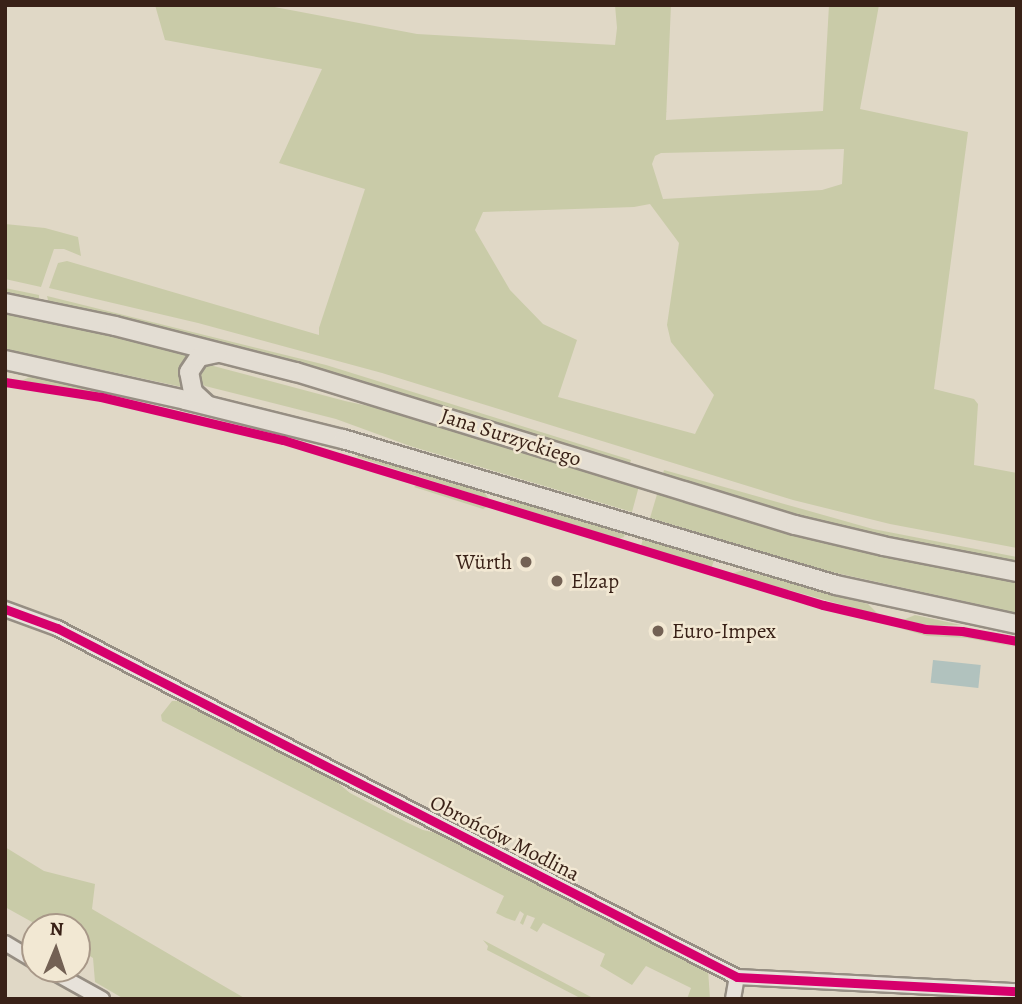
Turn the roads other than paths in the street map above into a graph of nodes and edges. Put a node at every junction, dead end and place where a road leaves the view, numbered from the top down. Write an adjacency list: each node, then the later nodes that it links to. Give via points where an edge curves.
1 (5, 303): 2 (main road, Jana Surzyckiego)
2 (228, 354): 4 (main road, via 203,355 189,372 193,392); 5 (main road, Jana Surzyckiego, via 794,525)
3 (5, 360): 4 (main road)
4 (213, 406): 7 (main road, via 449,468 806,578)
5 (1017, 572)
6 (5, 609): 10 (street, Obrońców Modlina, via 67,633)
7 (1017, 624)
8 (5, 943): 9 (street)
9 (21, 953)
10 (737, 977): 12 (street, Obrońców Modlina); 15 (street)
11 (68, 983): 13 (street)
12 (1017, 991)
13 (84, 994): 14 (street)
14 (102, 999)
15 (733, 999)

